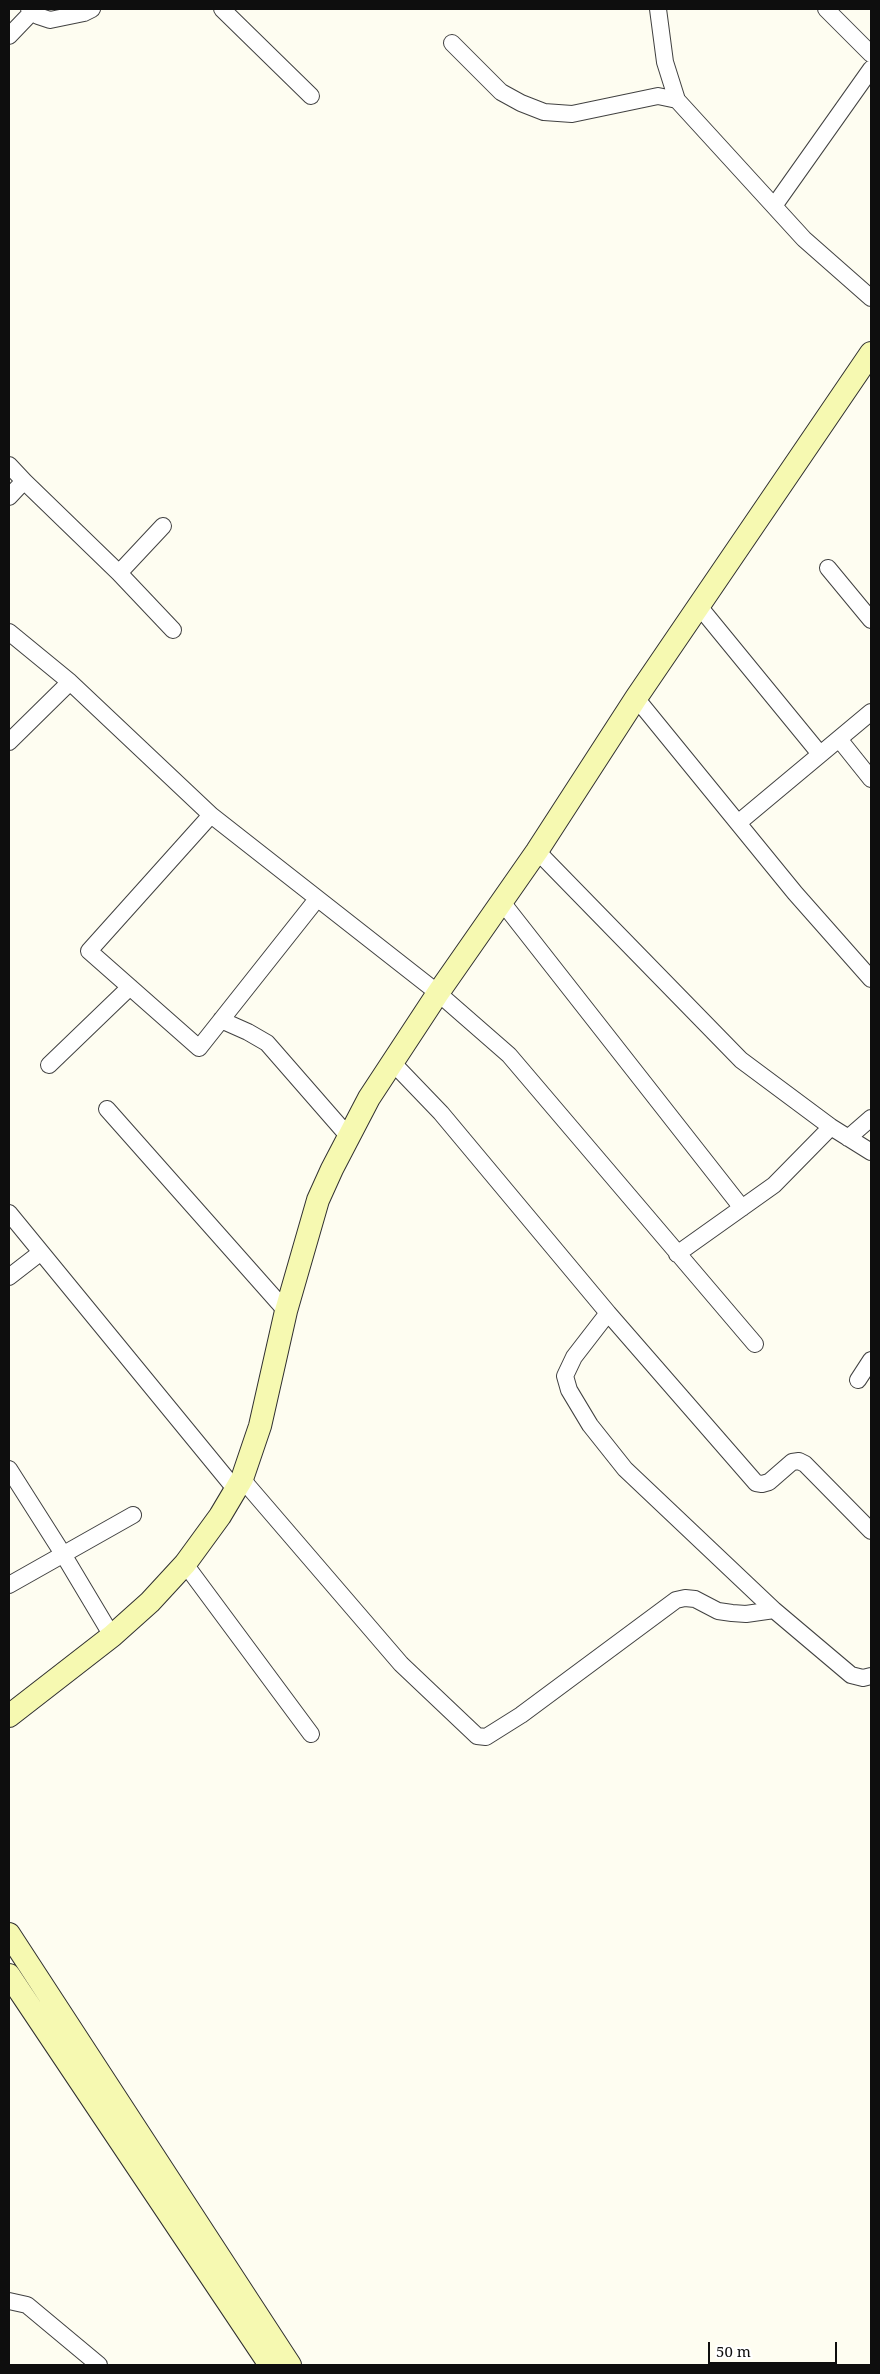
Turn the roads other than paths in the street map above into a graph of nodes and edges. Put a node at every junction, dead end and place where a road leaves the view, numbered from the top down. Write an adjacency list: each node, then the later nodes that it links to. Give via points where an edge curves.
1 (92, 9): 5 (street, via 50,20)
2 (222, 9): 10 (street)
3 (658, 9): 11 (street, via 665,62)
4 (826, 9): 8 (street)
5 (31, 10): 6 (street)
6 (9, 36)
7 (452, 44): 11 (street, via 502,92 544,112 572,114 658,96)
8 (870, 50)
9 (871, 69): 12 (street)
10 (311, 96)
11 (677, 100): 12 (street)
12 (774, 206): 13 (street, via 804,239)
13 (871, 298)
14 (871, 353): 21 (street)
15 (9, 465): 16 (street)
16 (24, 481): 17 (street); 20 (street)
17 (9, 497)
18 (163, 526): 20 (street)
19 (828, 568): 22 (street)
20 (118, 573): 23 (street)
21 (698, 605): 26 (street); 30 (street)
22 (871, 620)
23 (173, 630)
24 (9, 632): 25 (street)
25 (70, 682): 29 (street); 32 (street)
26 (636, 698): 33 (street); 34 (street)
27 (871, 712): 28 (street)
28 (839, 739): 30 (street); 31 (street)
29 (9, 742)
30 (820, 754): 33 (street)
31 (871, 779)
32 (211, 816): 35 (street); 38 (street, via 89,951)
33 (738, 823): 37 (street)
34 (537, 850): 36 (street); 45 (street, via 741,1060)
35 (317, 899): 39 (street); 40 (street)
36 (502, 902): 39 (street); 49 (street)
37 (871, 979)
38 (130, 987): 40 (street, via 199,1048); 42 (street)
39 (438, 993): 41 (street); 52 (street, via 508,1054)
40 (221, 1020): 46 (street, via 267,1044)
41 (392, 1062): 46 (street); 55 (street, via 441,1113)
42 (48, 1065)
43 (107, 1109): 54 (street)
44 (871, 1118): 47 (street)
45 (831, 1127): 47 (street); 49 (street, via 774,1185)
46 (349, 1138): 54 (street, via 318,1200)
47 (848, 1138): 48 (street)
48 (871, 1152)
49 (742, 1208): 52 (street)
50 (9, 1213): 51 (street)
51 (40, 1253): 53 (street); 60 (street)
52 (677, 1254): 56 (street)
53 (9, 1277)
54 (286, 1311): 60 (street, via 260,1426)
55 (608, 1313): 62 (street, via 756,1483 769,1482 792,1462 799,1461); 66 (street, via 574,1357 566,1376 569,1390 624,1469)
56 (755, 1344)
57 (871, 1360): 58 (street)
58 (858, 1380)
59 (9, 1469): 63 (street)
60 (239, 1485): 64 (street, via 206,1538); 66 (street, via 401,1664 477,1736 486,1738 521,1716 676,1600 695,1599 718,1611 732,1613)
61 (133, 1515): 63 (street)
62 (871, 1531)
63 (63, 1554): 65 (street); 67 (street)
64 (185, 1564): 67 (street); 70 (street)
65 (9, 1585)
66 (774, 1610): 68 (street, via 851,1675)
67 (112, 1636): 69 (street)
68 (868, 1680)
69 (9, 1716)
70 (310, 1734)
71 (9, 1934): 74 (street)
72 (9, 1975): 74 (street)
73 (9, 2301): 75 (street, via 27,2305)
74 (280, 2361)
75 (99, 2365)

